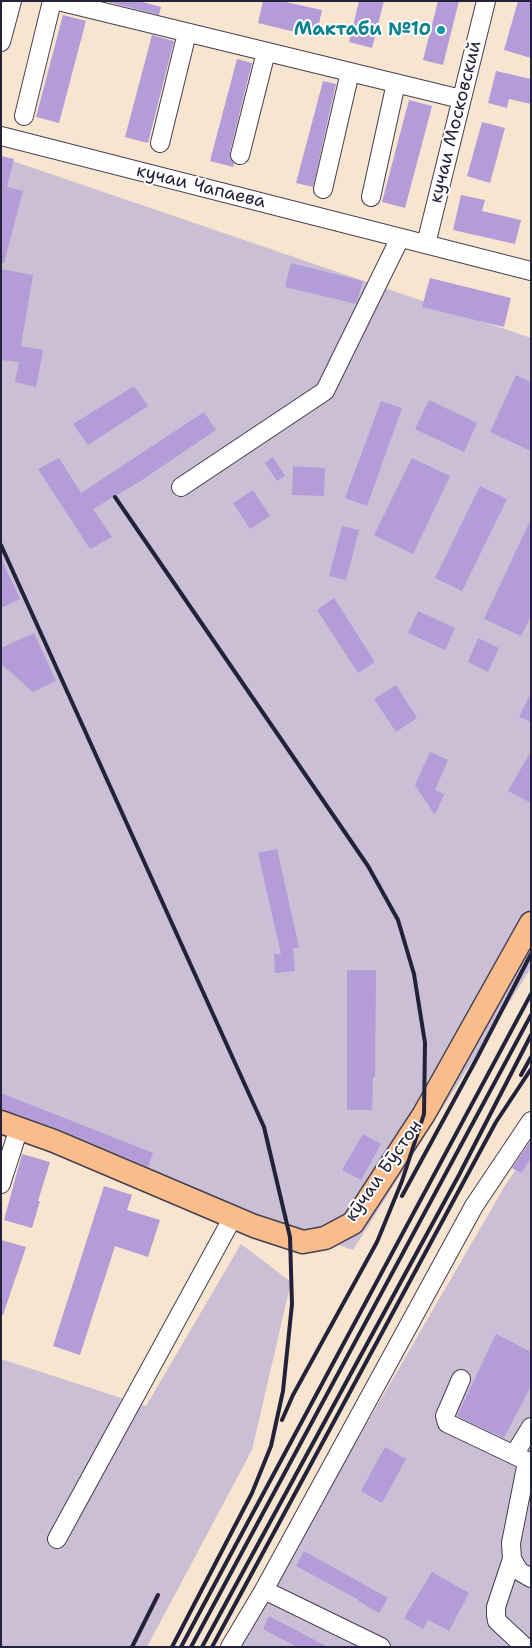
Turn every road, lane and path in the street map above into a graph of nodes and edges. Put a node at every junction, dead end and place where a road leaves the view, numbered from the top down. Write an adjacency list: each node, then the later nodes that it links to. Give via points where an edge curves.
1 (12, 1): 7 (street)
2 (52, 1): 12 (street)
3 (58, 1): 5 (street)
4 (486, 1): 11 (street, кучаи Московский)
5 (99, 6): 6 (street)
6 (187, 33): 8 (street); 14 (street)
7 (1, 42)
8 (266, 52): 9 (street); 15 (street)
9 (350, 72): 10 (street); 16 (street)
10 (396, 83): 11 (street); 17 (street)
11 (461, 99): 19 (street, кучаи Московский)
12 (24, 116)
13 (1, 136): 18 (street, кучаи Чапаева)
14 (160, 143)
15 (240, 155)
16 (323, 189)
17 (371, 197)
18 (400, 238): 19 (street, кучаи Чапаева); 21 (street, via 325,390)
19 (426, 244): 20 (street, кучаи Чапаева)
20 (531, 271)
21 (182, 487)
22 (531, 923): 26 (main road, кӯчаи Бӯстон, via 424,1114 353,1223 325,1238 303,1242)
23 (531, 1121): 33 (street, via 474,1206)
24 (10, 1125): 25 (street); 26 (main road, кӯчаи Бӯстон)
25 (1, 1184)
26 (233, 1217): 30 (street)
27 (461, 1379): 29 (street, via 445,1416 447,1422)
28 (531, 1427): 29 (street)
29 (524, 1460): 31 (street, via 511,1544)
30 (57, 1539)
31 (512, 1559): 32 (street, via 519,1571); 36 (street, via 496,1615 497,1621)
32 (531, 1578)
33 (264, 1590): 34 (street); 35 (street)
34 (230, 1647)
35 (381, 1647)
36 (525, 1647)

